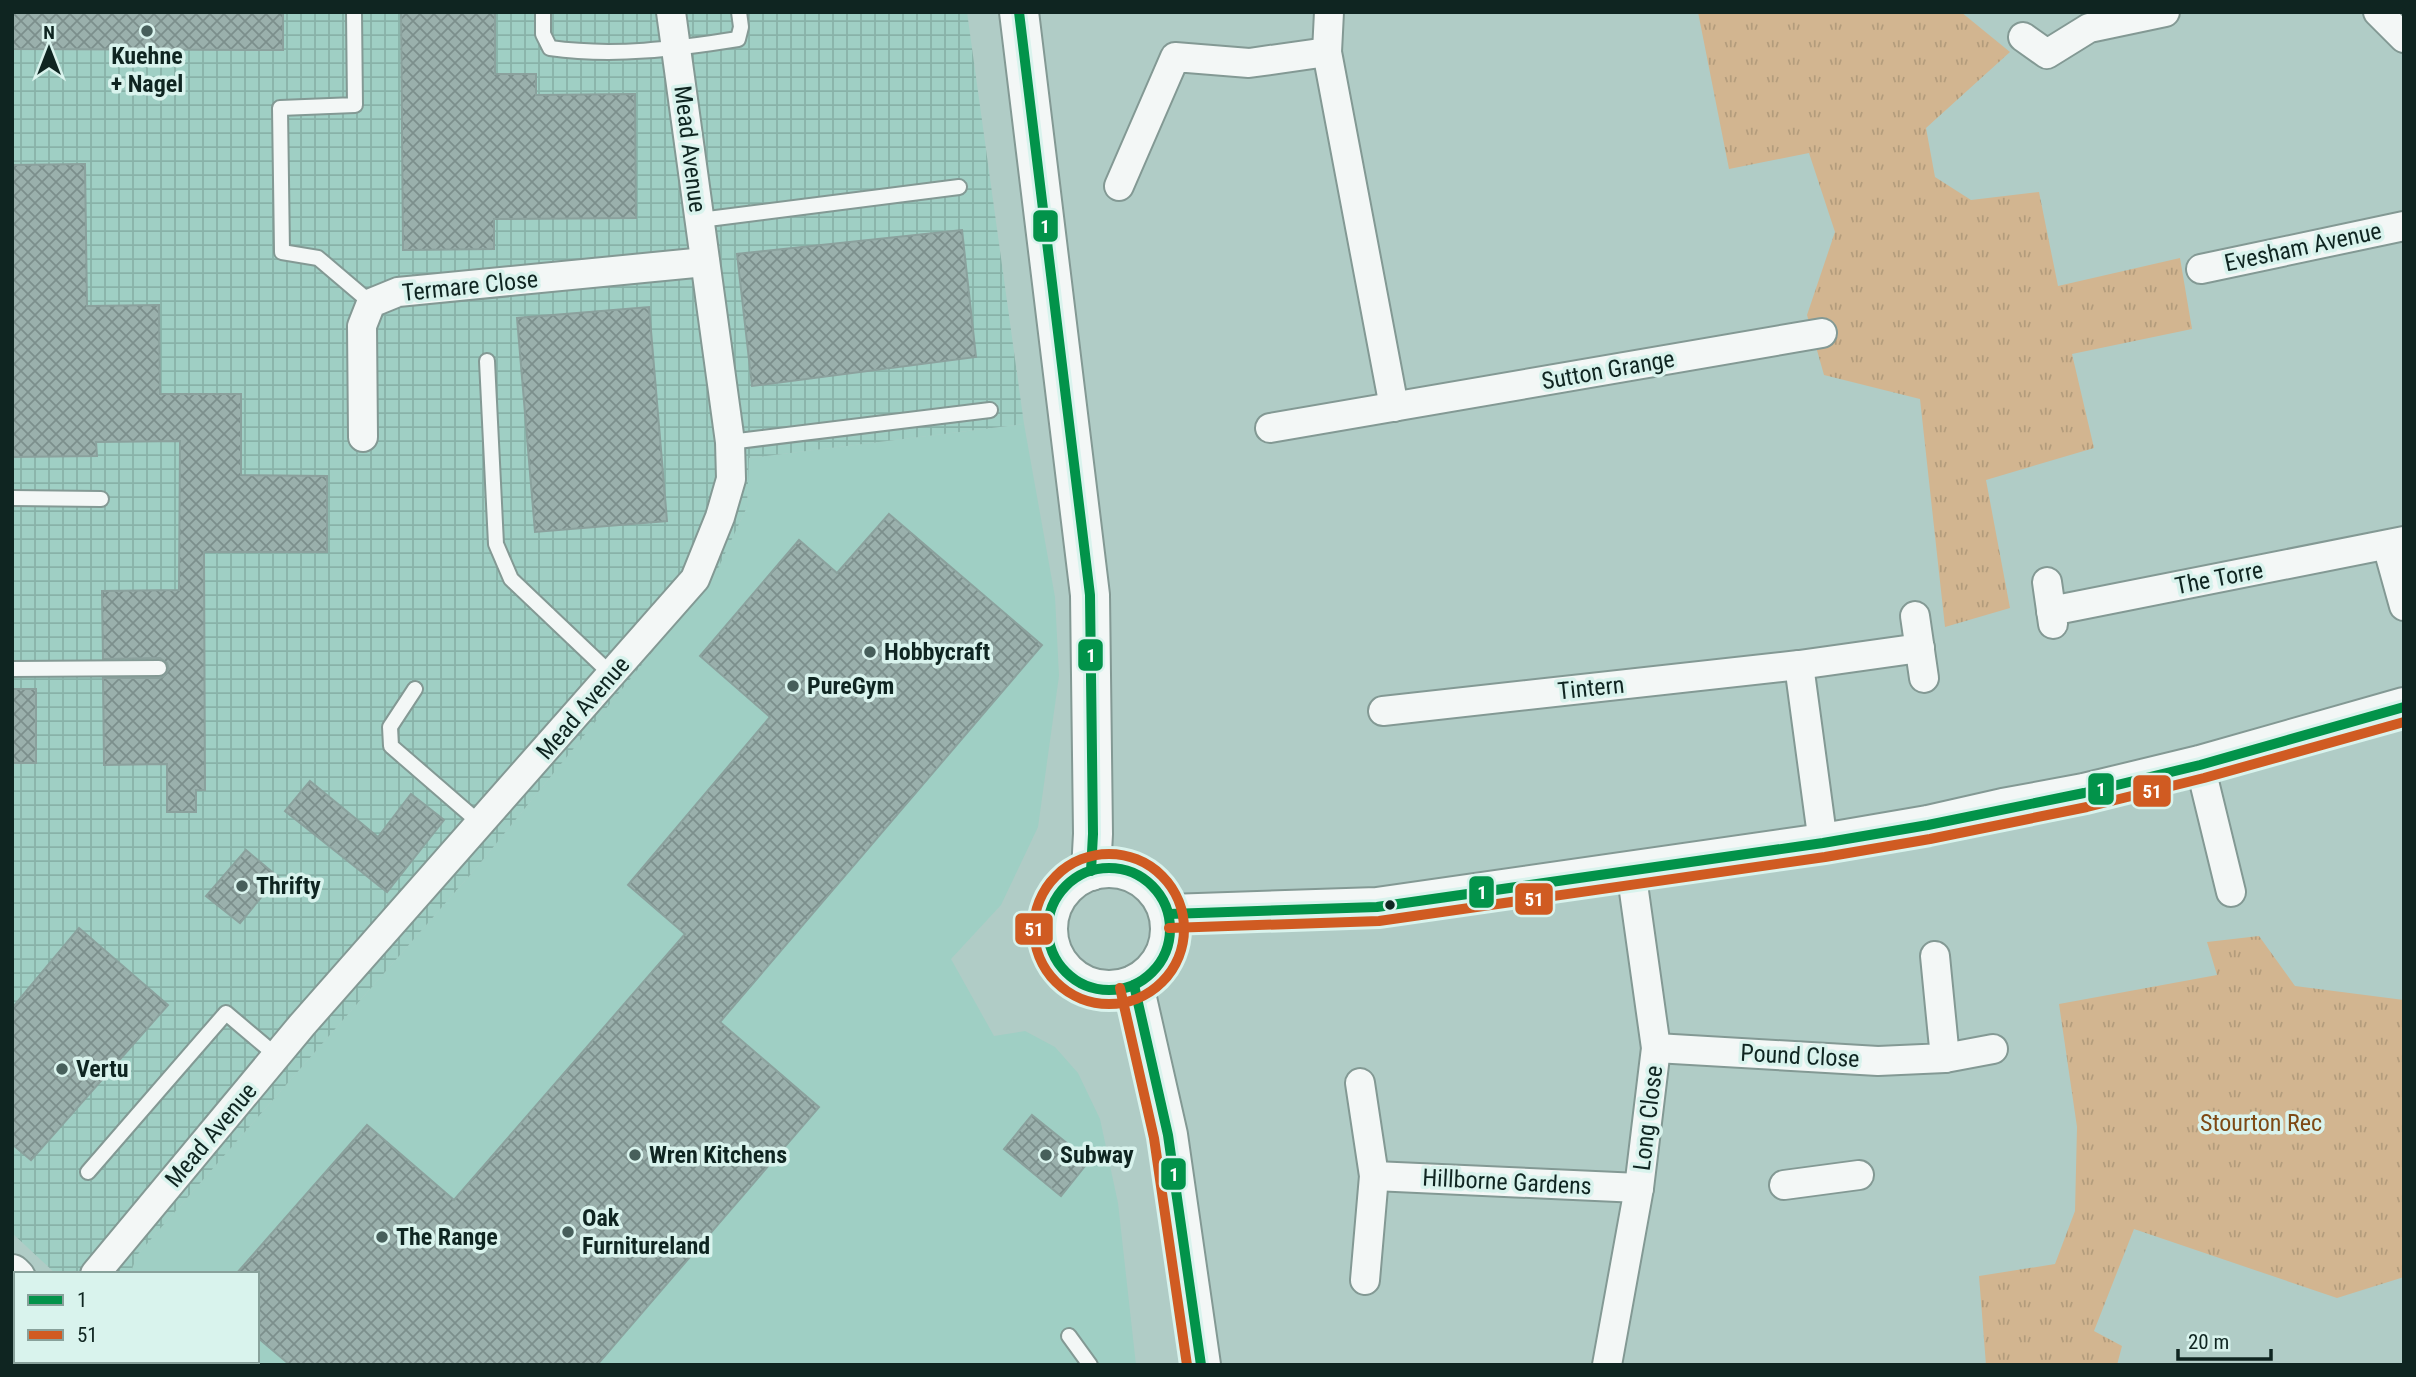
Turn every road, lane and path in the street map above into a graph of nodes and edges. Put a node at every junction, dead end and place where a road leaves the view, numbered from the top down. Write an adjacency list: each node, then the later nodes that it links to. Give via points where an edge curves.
1 (354, 12): 17 (lane, via 355,105 280,108 282,252 318,258)
2 (542, 12): 9 (lane, via 543,34 550,48 582,52)
3 (671, 12): 9 (street, Mead Avenue)
4 (739, 12): 9 (lane, via 738,39)
5 (1018, 12): 44 (street, via 1090,595)
6 (1329, 12): 10 (street)
7 (2165, 12): 8 (street, via 2089,29 2047,54)
8 (2023, 37)
9 (677, 49): 13 (street, Mead Avenue)
10 (1327, 52): 11 (street, via 1249,63 1175,57); 20 (street)
11 (1119, 186)
12 (959, 187): 13 (lane)
13 (699, 219): 15 (street, Mead Avenue)
14 (2404, 226): 16 (street, Evesham Avenue)
15 (705, 262): 17 (street, Termare Close, via 398,292); 24 (street, Mead Avenue)
16 (2202, 269)
17 (371, 303): 23 (street, Termare Close, via 362,326)
18 (1822, 333): 20 (street, Sutton Grange)
19 (487, 361): 35 (lane, via 496,544 512,579)
20 (1394, 407): 22 (street, Sutton Grange)
21 (990, 410): 24 (lane)
22 (1270, 428)
23 (363, 437)
24 (730, 442): 35 (street, Mead Avenue, via 731,480 695,579)
25 (12, 498): 26 (lane)
26 (101, 499)
27 (2395, 543): 28 (street, The Torre, via 2052,618); 29 (street, The Torre)
28 (2047, 582)
29 (2404, 606)
30 (1915, 616): 31 (street)
31 (1920, 648): 32 (street, Tintern); 36 (street)
32 (1799, 665): 39 (street, Tintern); 42 (street)
33 (159, 668): 34 (lane)
34 (12, 669)
35 (612, 675): 41 (street, Mead Avenue)
36 (1924, 678)
37 (415, 689): 41 (lane, via 390,727 391,746)
38 (2404, 707): 40 (street)
39 (1383, 711)
40 (2200, 765): 42 (street, via 2084,793); 45 (street)
41 (481, 824): 51 (street, Mead Avenue)
42 (1823, 843): 43 (street)
43 (1631, 870): 46 (street, via 1377,906); 49 (street, Long Close)
44 (1091, 871): 46 (street, via 1111,868 1148,882 1161,896); 48 (street, via 1075,878 1053,906 1049,941 1055,958 1081,984 1116,990)
45 (2231, 892)
46 (1168, 914): 48 (street, via 1168,948 1149,976)
47 (1935, 956): 52 (street)
48 (1134, 985): 63 (street, via 1168,1135)
49 (1656, 1048): 52 (street, Pound Close, via 1878,1061); 58 (street, Long Close)
50 (1993, 1049): 52 (street, Pound Close)
51 (277, 1056): 54 (lane, via 226,1013); 59 (street, Mead Avenue)
52 (1945, 1058)
53 (1360, 1083): 56 (street)
54 (88, 1172)
55 (1859, 1175): 57 (street)
56 (1374, 1176): 58 (street, Hillborne Gardens); 60 (street)
57 (1784, 1185)
58 (1639, 1188): 64 (street, Long Close)
59 (97, 1272)
60 (1365, 1280)
61 (1069, 1336): 62 (lane)
62 (1090, 1365)
63 (1200, 1365)
64 (1607, 1365)

